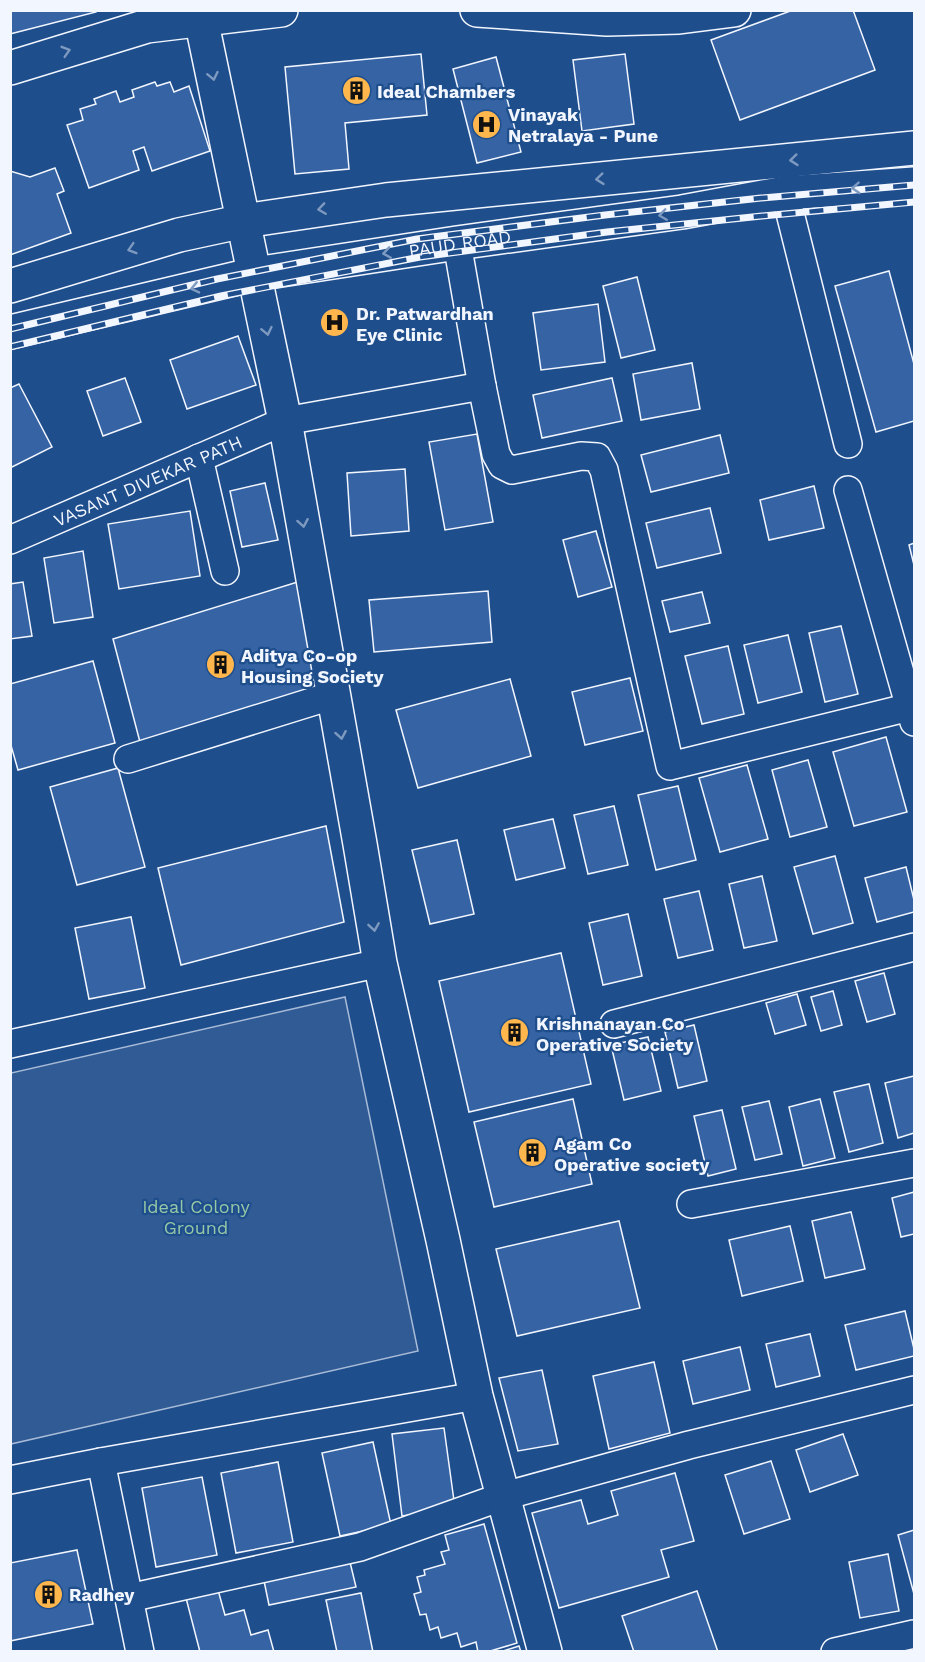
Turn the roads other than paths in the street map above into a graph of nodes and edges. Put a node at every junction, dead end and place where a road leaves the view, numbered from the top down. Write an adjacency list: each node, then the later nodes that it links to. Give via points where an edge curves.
1 (280, 10): 5 (main road)
2 (477, 10): 3 (main road, via 607,19 679,17)
3 (734, 10)
4 (146, 18): 5 (main road); 6 (main road, one-way to 4)
5 (201, 19): 10 (main road, one-way to 10)
6 (10, 68)
7 (915, 148): 10 (main road, one-way to 10, via 386,200)
8 (915, 184): 9 (main road, PAUD ROAD, one-way to 9)
9 (785, 193): 11 (main road, PAUD ROAD, one-way to 11, via 682,212); 17 (street)
10 (244, 221): 12 (main road); 13 (main road, one-way to 13, via 179,235)
11 (457, 243): 12 (main road, PAUD ROAD, one-way to 12); 15 (street)
12 (255, 274): 14 (main road, PAUD ROAD, one-way to 14); 16 (main road, one-way to 16)
13 (10, 286)
14 (10, 332)
15 (482, 386): 16 (street, VASANT DIVEKAR PATH); 23 (street, via 496,454 502,465 512,470 581,456 597,457 604,470 670,765)
16 (285, 421): 18 (street, VASANT DIVEKAR PATH); 22 (main road, one-way to 22)
17 (848, 444)
18 (199, 458): 20 (street, VASANT DIVEKAR PATH); 21 (street)
19 (848, 490): 23 (street)
20 (10, 540)
21 (225, 572)
22 (334, 695): 24 (street); 26 (main road, one-way to 26)
23 (912, 714)
24 (128, 759)
25 (915, 947): 27 (street)
26 (380, 963): 28 (street); 32 (main road)
27 (614, 1024)
28 (10, 1044)
29 (915, 1163): 30 (street)
30 (691, 1204)
31 (915, 1390): 35 (street, via 689,1445)
32 (476, 1396): 33 (street); 35 (main road)
33 (101, 1462): 34 (street); 36 (street)
34 (10, 1480)
35 (504, 1496): 36 (street, via 360,1548); 39 (main road)
36 (129, 1598): 38 (street)
37 (915, 1634): 40 (street)
38 (140, 1652)
39 (545, 1652)
40 (835, 1652)

